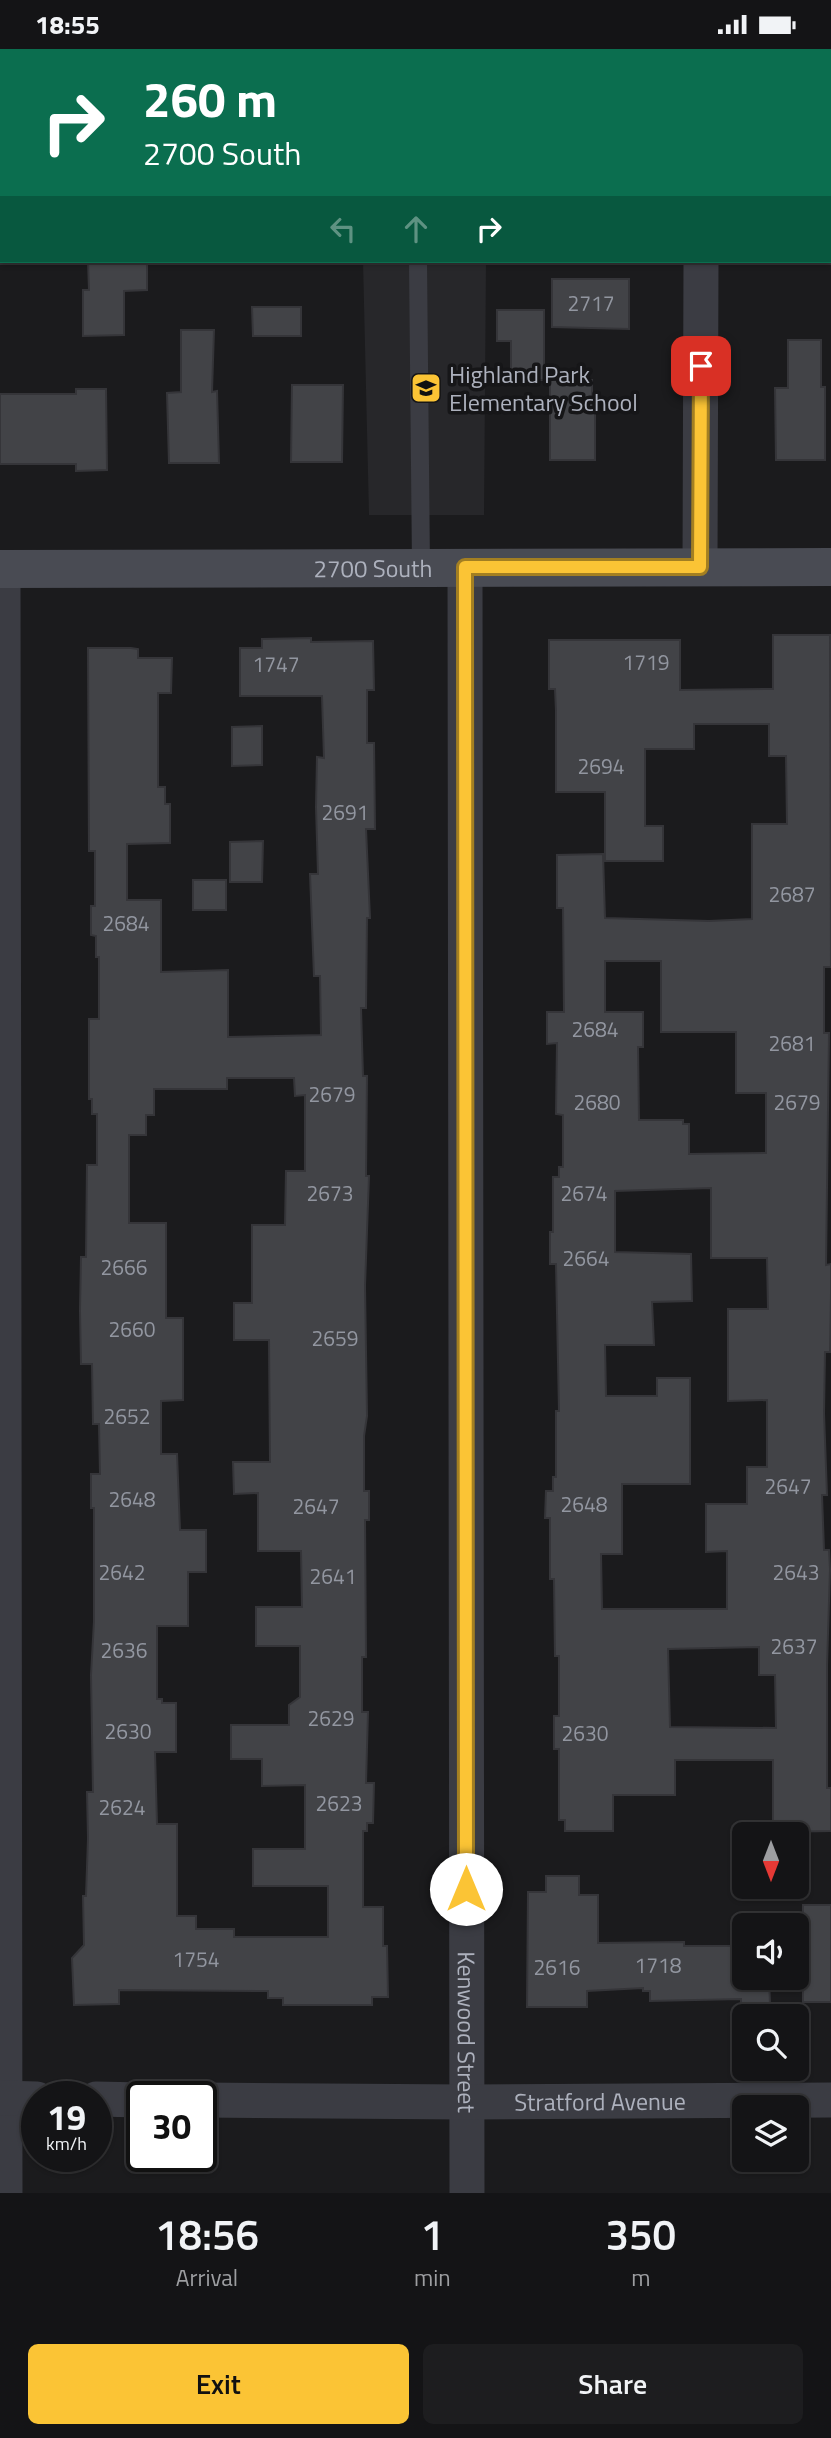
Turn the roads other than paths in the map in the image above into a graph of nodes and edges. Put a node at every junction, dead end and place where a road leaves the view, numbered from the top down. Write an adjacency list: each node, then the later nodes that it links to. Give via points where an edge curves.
1 (418, 263): 4 (lane)
2 (701, 263): 6 (street)
3 (831, 566): 6 (street, 2700 South)
4 (421, 567): 5 (street, 2700 South); 7 (street, 2700 South)
5 (465, 567): 6 (street, 2700 South); 11 (street, Kenwood Street)
6 (700, 567)
7 (1, 569): 8 (street)
8 (14, 2099): 12 (street)
9 (217, 2100): 11 (street, Stratford Avenue)
10 (831, 2100): 11 (street, Stratford Avenue)
11 (467, 2102): 13 (street, Kenwood Street)
12 (5, 2193)
13 (467, 2193)

